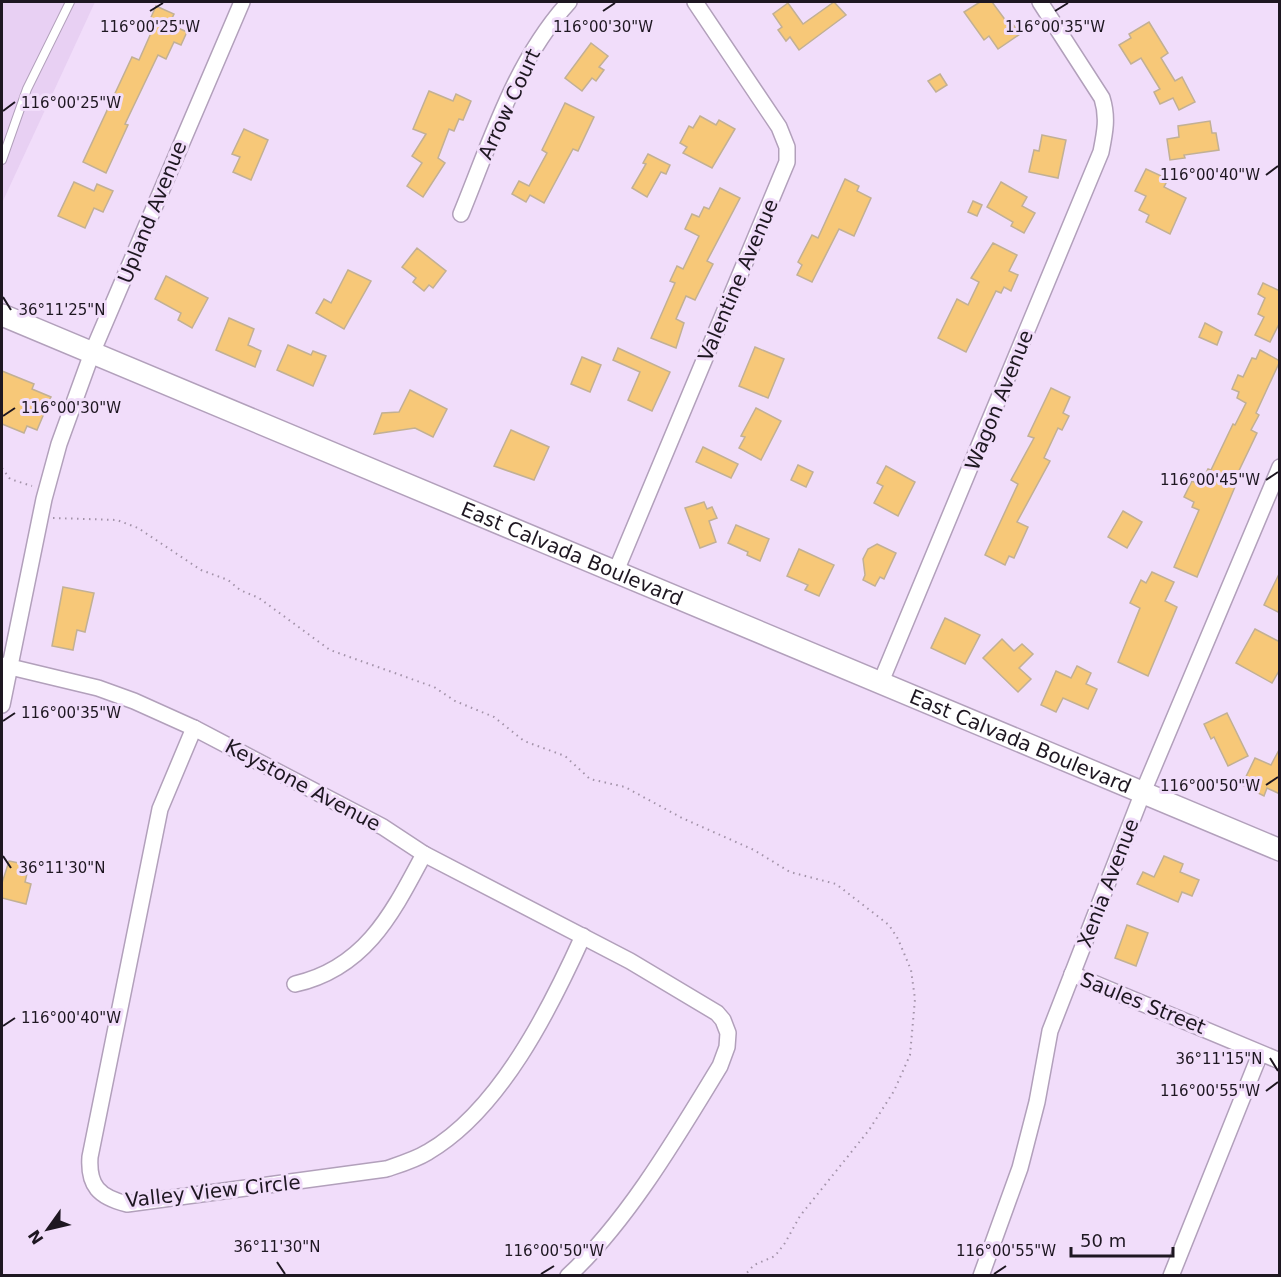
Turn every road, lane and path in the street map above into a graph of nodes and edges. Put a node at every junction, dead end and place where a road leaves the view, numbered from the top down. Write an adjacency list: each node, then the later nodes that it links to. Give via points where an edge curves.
1 (70, 2): 6 (lane, via 27,89)
2 (242, 2): 9 (street, Upland Avenue)
3 (569, 2): 7 (street, Arrow Court, via 531,53)
4 (695, 2): 14 (street, Valentine Avenue, via 779,127 787,147 787,162)
5 (1040, 2): 16 (street, Wagon Avenue, via 1102,98 1106,130 1101,152)
6 (2, 160)
7 (461, 214)
8 (2, 315): 9 (main road, East Calvada Boulevard)
9 (92, 352): 12 (street, Upland Avenue); 14 (main road, East Calvada Boulevard)
10 (1280, 467): 19 (street, Xenia Avenue)
11 (2, 468): 12 (path, via 10,479 31,486)
12 (44, 499): 13 (street, Upland Avenue)
13 (41, 517): 15 (street, Upland Avenue); 28 (path, via 117,520 138,528 201,570 259,598 330,650 434,687 454,701 494,717 524,741 565,756 590,779 625,787 754,850 790,872 836,885 889,925 911,970 915,999 910,1055 894,1091 869,1130 800,1216 776,1256 754,1265)
14 (616, 571): 16 (main road, East Calvada Boulevard)
15 (5, 666): 17 (street, Upland Avenue); 18 (street, Keystone Avenue, via 107,691)
16 (880, 684): 19 (main road, East Calvada Boulevard)
17 (2, 705)
18 (194, 728): 21 (street, Keystone Avenue, via 383,827); 22 (street, Valley View Circle, via 160,809 90,1157 93,1184 113,1201 127,1204 386,1169 431,1151 472,1117 496,1089 555,995)
19 (1143, 792): 20 (main road, East Calvada Boulevard); 23 (street, Xenia Avenue)
20 (1280, 850)
21 (424, 854): 22 (street, Keystone Avenue); 24 (street, via 392,915 375,937 325,974)
22 (583, 936): 27 (street, Keystone Avenue, via 717,1013 728,1033 728,1047 692,1112 631,1201 590,1256)
23 (1072, 974): 25 (street, Saules Street); 29 (street, Xenia Avenue, via 1050,1031 1020,1168)
24 (295, 984)
25 (1260, 1054): 26 (street, Saules Street); 30 (street)
26 (1280, 1061)
27 (568, 1275)
28 (744, 1275)
29 (981, 1275)
30 (1171, 1275)

